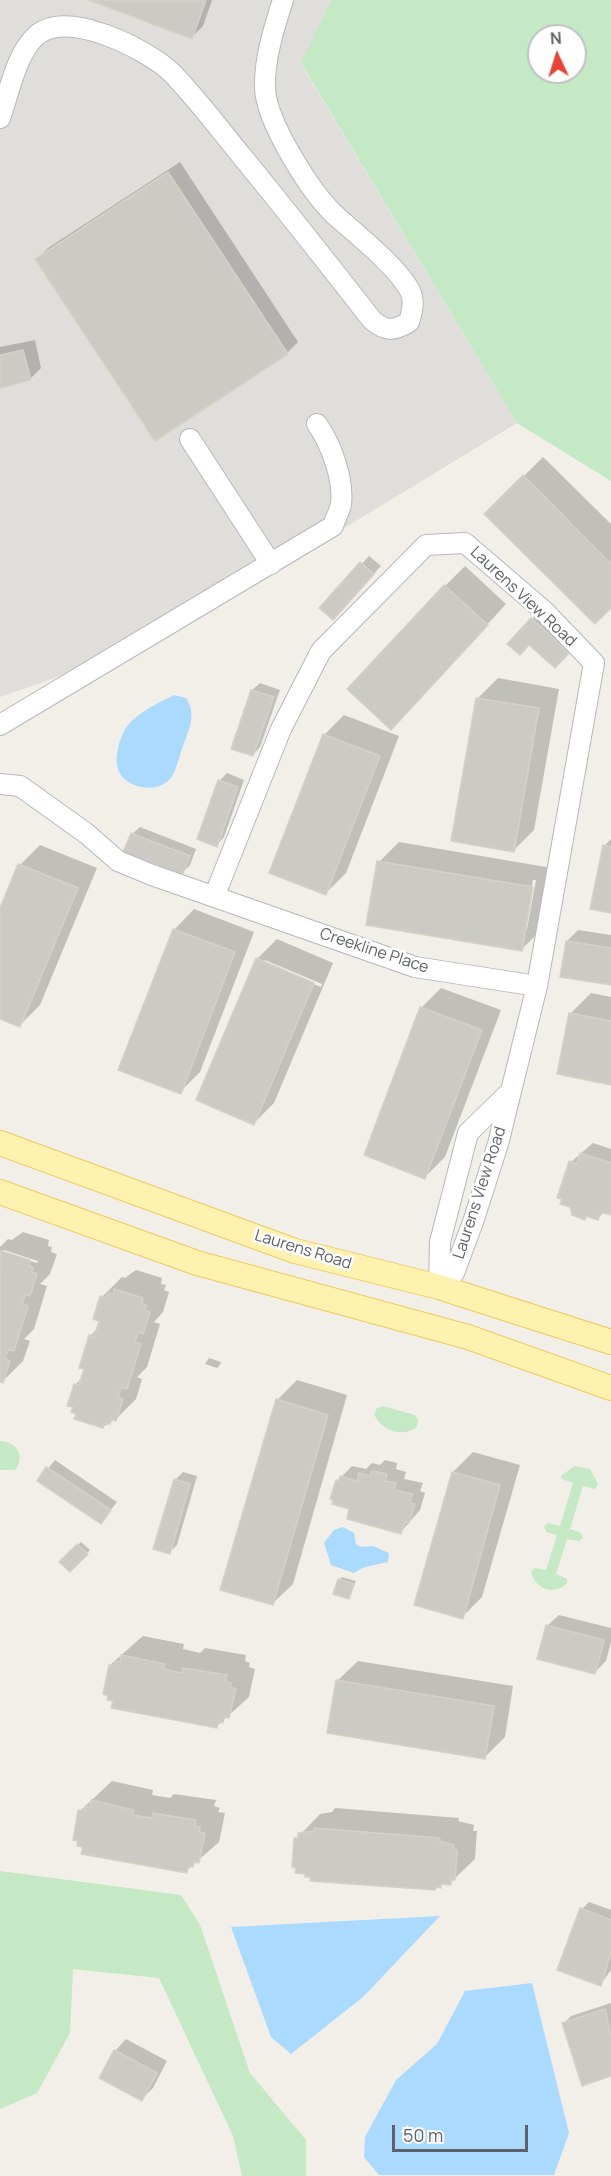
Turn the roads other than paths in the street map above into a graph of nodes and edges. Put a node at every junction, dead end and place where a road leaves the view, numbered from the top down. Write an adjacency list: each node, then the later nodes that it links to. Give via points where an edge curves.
1 (284, 0): 2 (lane, via 266,69 265,92 273,123 299,168 333,213 410,292 413,309 409,322 396,329 381,328 372,320 207,113 170,72 137,48 82,28 54,26 37,34 26,48)
2 (0, 118)
3 (317, 424): 5 (lane, via 331,445 341,503 333,526)
4 (190, 439): 5 (lane)
5 (270, 564): 6 (lane)
6 (0, 725)
7 (0, 784): 8 (lane, Creekline Place, via 20,786 118,861)
8 (214, 897): 9 (lane, Creekline Place, via 415,967); 9 (lane, Laurens View Road, via 281,729 321,651 426,545 465,543 543,610 594,663)
9 (537, 986): 10 (lane, Laurens View Road)
10 (508, 1093): 13 (lane, Laurens View Road, via 498,1144 469,1232 454,1273); 13 (lane, Laurens View Road, via 468,1133 440,1242)
11 (0, 1143): 13 (main road, Laurens Road, via 294,1251)
12 (0, 1192): 14 (main road, via 197,1263)
13 (439, 1287): 14 (main road); 15 (main road, Laurens Road)
14 (426, 1324): 16 (main road)
15 (611, 1342)
16 (611, 1388)

